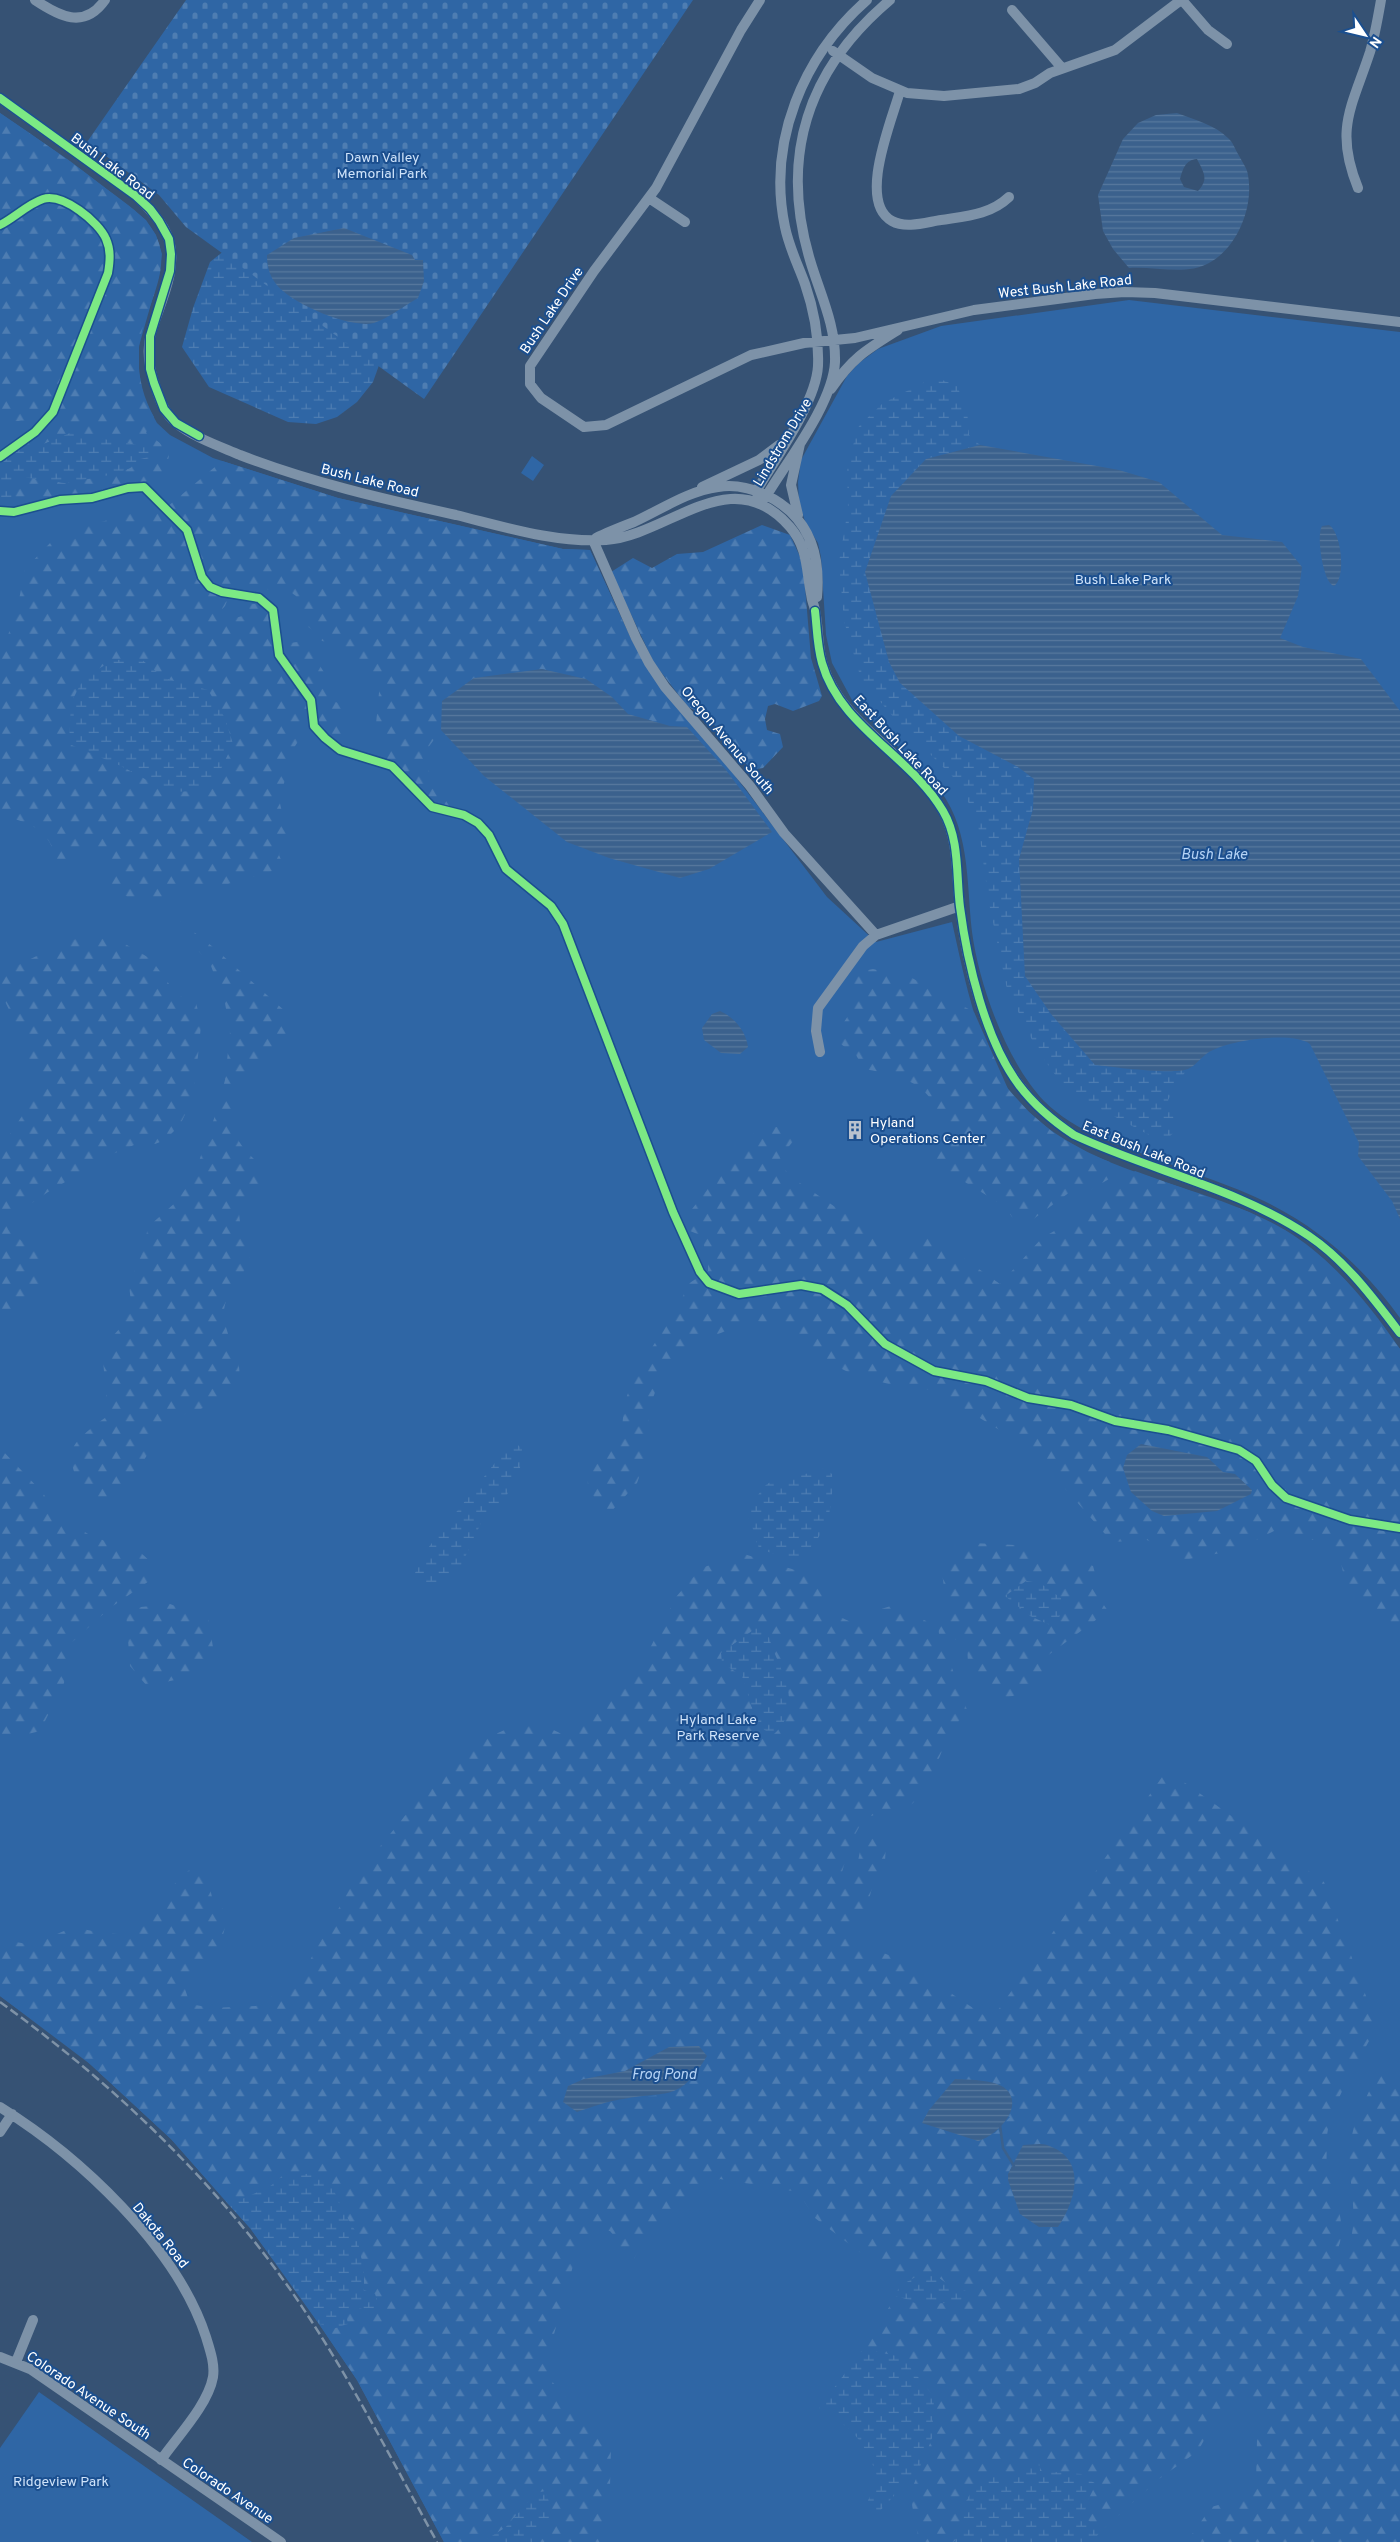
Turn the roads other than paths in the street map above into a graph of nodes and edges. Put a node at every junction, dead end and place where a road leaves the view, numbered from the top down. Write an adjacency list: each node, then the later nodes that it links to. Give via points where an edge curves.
1 (35, 0): 2 (street, via 54,13 75,18 94,12)
2 (105, 0)
3 (760, 0): 17 (street, Bush Lake Drive)
4 (867, 0): 10 (street, Lindstrom Drive)
5 (890, 0): 11 (street, Lindstrom Drive, via 866,20)
6 (1182, 0): 9 (street, via 1208,30); 12 (street, via 1115,50)
7 (1381, 0): 15 (street, via 1370,53 1352,98 1347,121 1349,166)
8 (1012, 10): 12 (street)
9 (1227, 44)
10 (826, 46): 11 (street); 21 (street, Lindstrom Drive, via 798,94 783,146 781,174 784,226)
11 (837, 55): 13 (street, via 872,78); 21 (street, Lindstrom Drive, via 811,106 802,138 796,182 802,232 827,306)
12 (1062, 68): 13 (street, via 1019,89 944,96)
13 (900, 91): 16 (street, via 878,173 877,195 884,214 892,221 913,224 990,211)
14 (0, 98): 30 (street, Bush Lake Road, via 136,196 150,209 169,239 170,271 150,336 149,352 150,369 159,397 176,423 217,446 331,485 539,534)
15 (1358, 188)
16 (1009, 197)
17 (649, 198): 18 (street); 21 (street, Bush Lake Drive, via 534,358 530,366 530,384 540,398 574,422 595,428 750,356)
18 (685, 222)
19 (1400, 322): 20 (street, West Bush Lake Road, via 1125,292 974,310)
20 (906, 326): 21 (street, West Bush Lake Road); 22 (street, via 861,353)
21 (825, 342): 22 (street, Lindstrom Drive, via 835,362); 23 (street, Lindstrom Drive, via 812,391)
22 (825, 398): 24 (street, Lindstrom Drive)
23 (791, 431): 25 (street, Lindstrom Drive); 26 (street, via 767,455)
24 (800, 443): 27 (street, Lindstrom Drive); 29 (street, via 791,485)
25 (756, 490): 26 (street, Bush Lake Road, via 719,486); 27 (street, Bush Lake Road); 28 (street, Lindstrom Drive)
26 (686, 496): 30 (street, Bush Lake Road)
27 (767, 496): 28 (street, Lindstrom Drive); 29 (street, East Bush Lake Road, via 791,510)
28 (758, 503): 30 (street, Bush Lake Road, via 714,501 626,535); 31 (street, East Bush Lake Road, via 781,518 801,542)
29 (800, 521): 31 (street, East Bush Lake Road, via 808,534 815,562)
30 (592, 540): 33 (street, Oregon Avenue South, via 636,638 664,686 750,786 784,833)
31 (816, 610): 32 (street, East Bush Lake Road, via 822,663 840,699 917,778 944,812 954,842)
32 (960, 906): 33 (street); 35 (street, East Bush Lake Road, via 968,954 987,1021 1005,1063 1035,1104 1074,1136 1282,1219 1334,1256)
33 (876, 935): 34 (street, via 863,946 818,1008 816,1031)
34 (820, 1052)
35 (1400, 1333)
36 (0, 2106): 37 (street, Dakota Road)
37 (12, 2114): 38 (street); 42 (street, Dakota Road, via 63,2153 134,2221 171,2266 201,2322 211,2352 213,2377 204,2400)
38 (0, 2132)
39 (33, 2320): 41 (street)
40 (0, 2357): 41 (street, Colorado Avenue South)
41 (16, 2362): 42 (street, Colorado Avenue South)
42 (161, 2460): 43 (street, Colorado Avenue)
43 (280, 2542)

